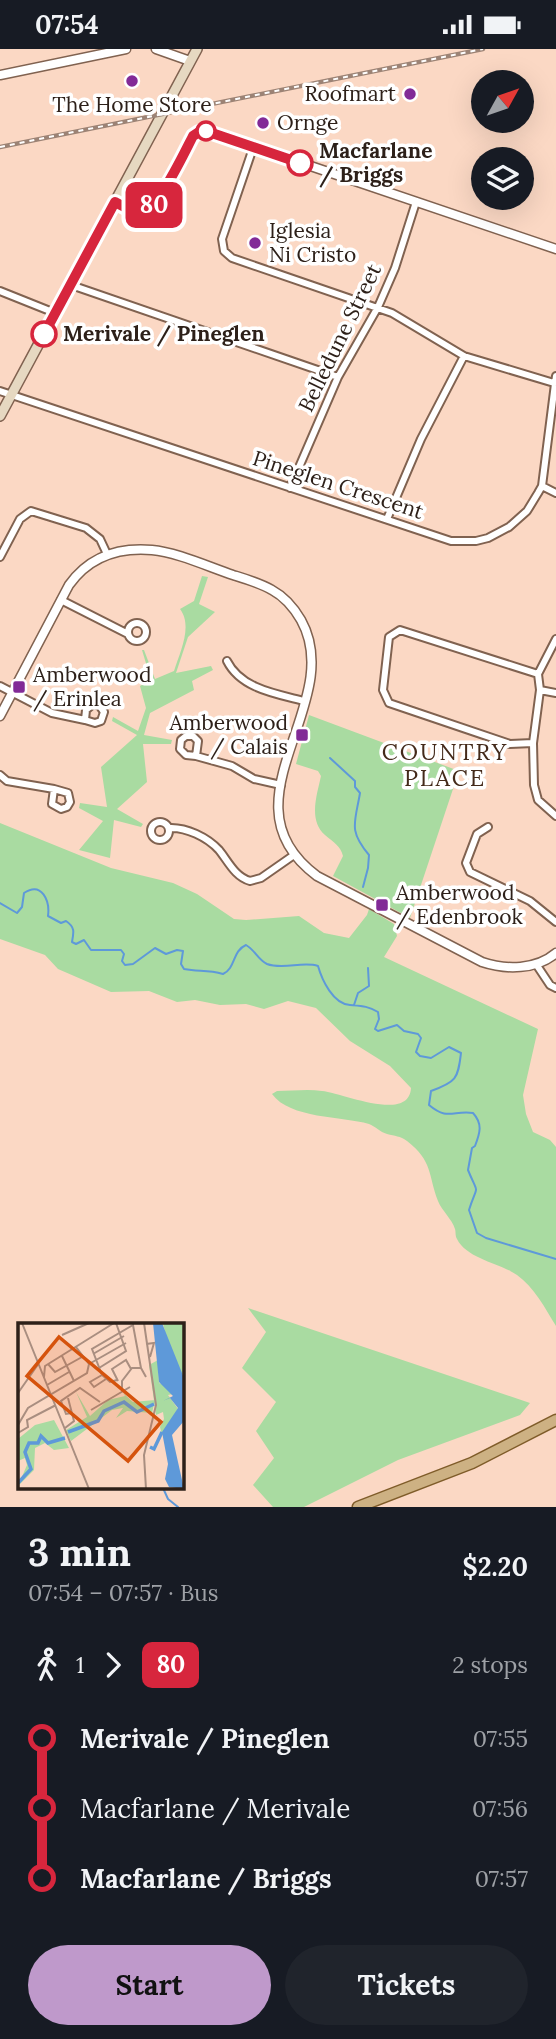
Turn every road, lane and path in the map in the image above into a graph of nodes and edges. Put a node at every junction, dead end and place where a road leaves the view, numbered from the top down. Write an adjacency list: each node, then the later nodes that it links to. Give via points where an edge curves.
1 (126, 49): 5 (street)
2 (156, 49): 4 (street)
3 (197, 49): 4 (main road)
4 (190, 61): 7 (main road)
5 (0, 75)
6 (253, 148): 7 (street, via 199,132 147,211 139,213); 8 (street); 12 (street, via 222,239 224,251 232,258)
7 (115, 202): 10 (main road)
8 (416, 202): 9 (street); 12 (street, Belledune Street, via 396,268)
9 (556, 249)
10 (71, 285): 13 (main road); 15 (street)
11 (0, 291): 13 (street)
12 (378, 307): 14 (street); 15 (street, Belledune Street)
13 (55, 313): 18 (main road)
14 (464, 356): 16 (street); 23 (street)
15 (338, 377): 21 (street, Belledune Street)
16 (555, 379): 20 (street, Pineglen Crescent)
17 (0, 391): 18 (street, Pineglen Crescent)
18 (11, 395): 19 (main road); 21 (street, Pineglen Crescent)
19 (0, 416)
20 (542, 486): 22 (street); 23 (street, Pineglen Crescent, via 527,511 509,527 476,541 451,541)
21 (290, 488): 23 (street, Pineglen Crescent)
22 (556, 493)
23 (387, 519)
24 (107, 554): 25 (street, via 100,539 86,528 31,511 20,519); 26 (street, via 77,574); 35 (street, via 127,548 155,550 262,585 284,597 300,619 311,647 312,674)
25 (0, 557)
26 (61, 600): 27 (street); 33 (street)
27 (128, 634)
28 (556, 639): 30 (street)
29 (227, 661): 35 (street, via 236,674 258,688)
30 (538, 674): 32 (street); 38 (street, via 400,630 389,637 383,690 389,703 510,744)
31 (0, 686): 33 (street)
32 (540, 690): 34 (street); 38 (street)
33 (13, 693): 36 (street); 37 (street, via 51,713)
34 (556, 693)
35 (304, 701): 41 (street)
36 (0, 716)
37 (85, 720)
38 (533, 743): 43 (street, via 538,800)
39 (196, 756): 41 (street)
40 (0, 775): 42 (street, via 7,781)
41 (281, 785): 46 (street, via 280,828)
42 (54, 789)
43 (556, 816)
44 (488, 827): 47 (street, via 477,834 466,863 470,872 530,901)
45 (169, 828): 46 (street, via 205,839 237,874 250,881)
46 (294, 855): 49 (street, via 317,876 482,962 510,967)
47 (556, 922)
48 (556, 953): 49 (street)
49 (536, 964): 50 (street)
50 (556, 988)
51 (556, 1420): 52 (main road, via 471,1463)
52 (358, 1507)

